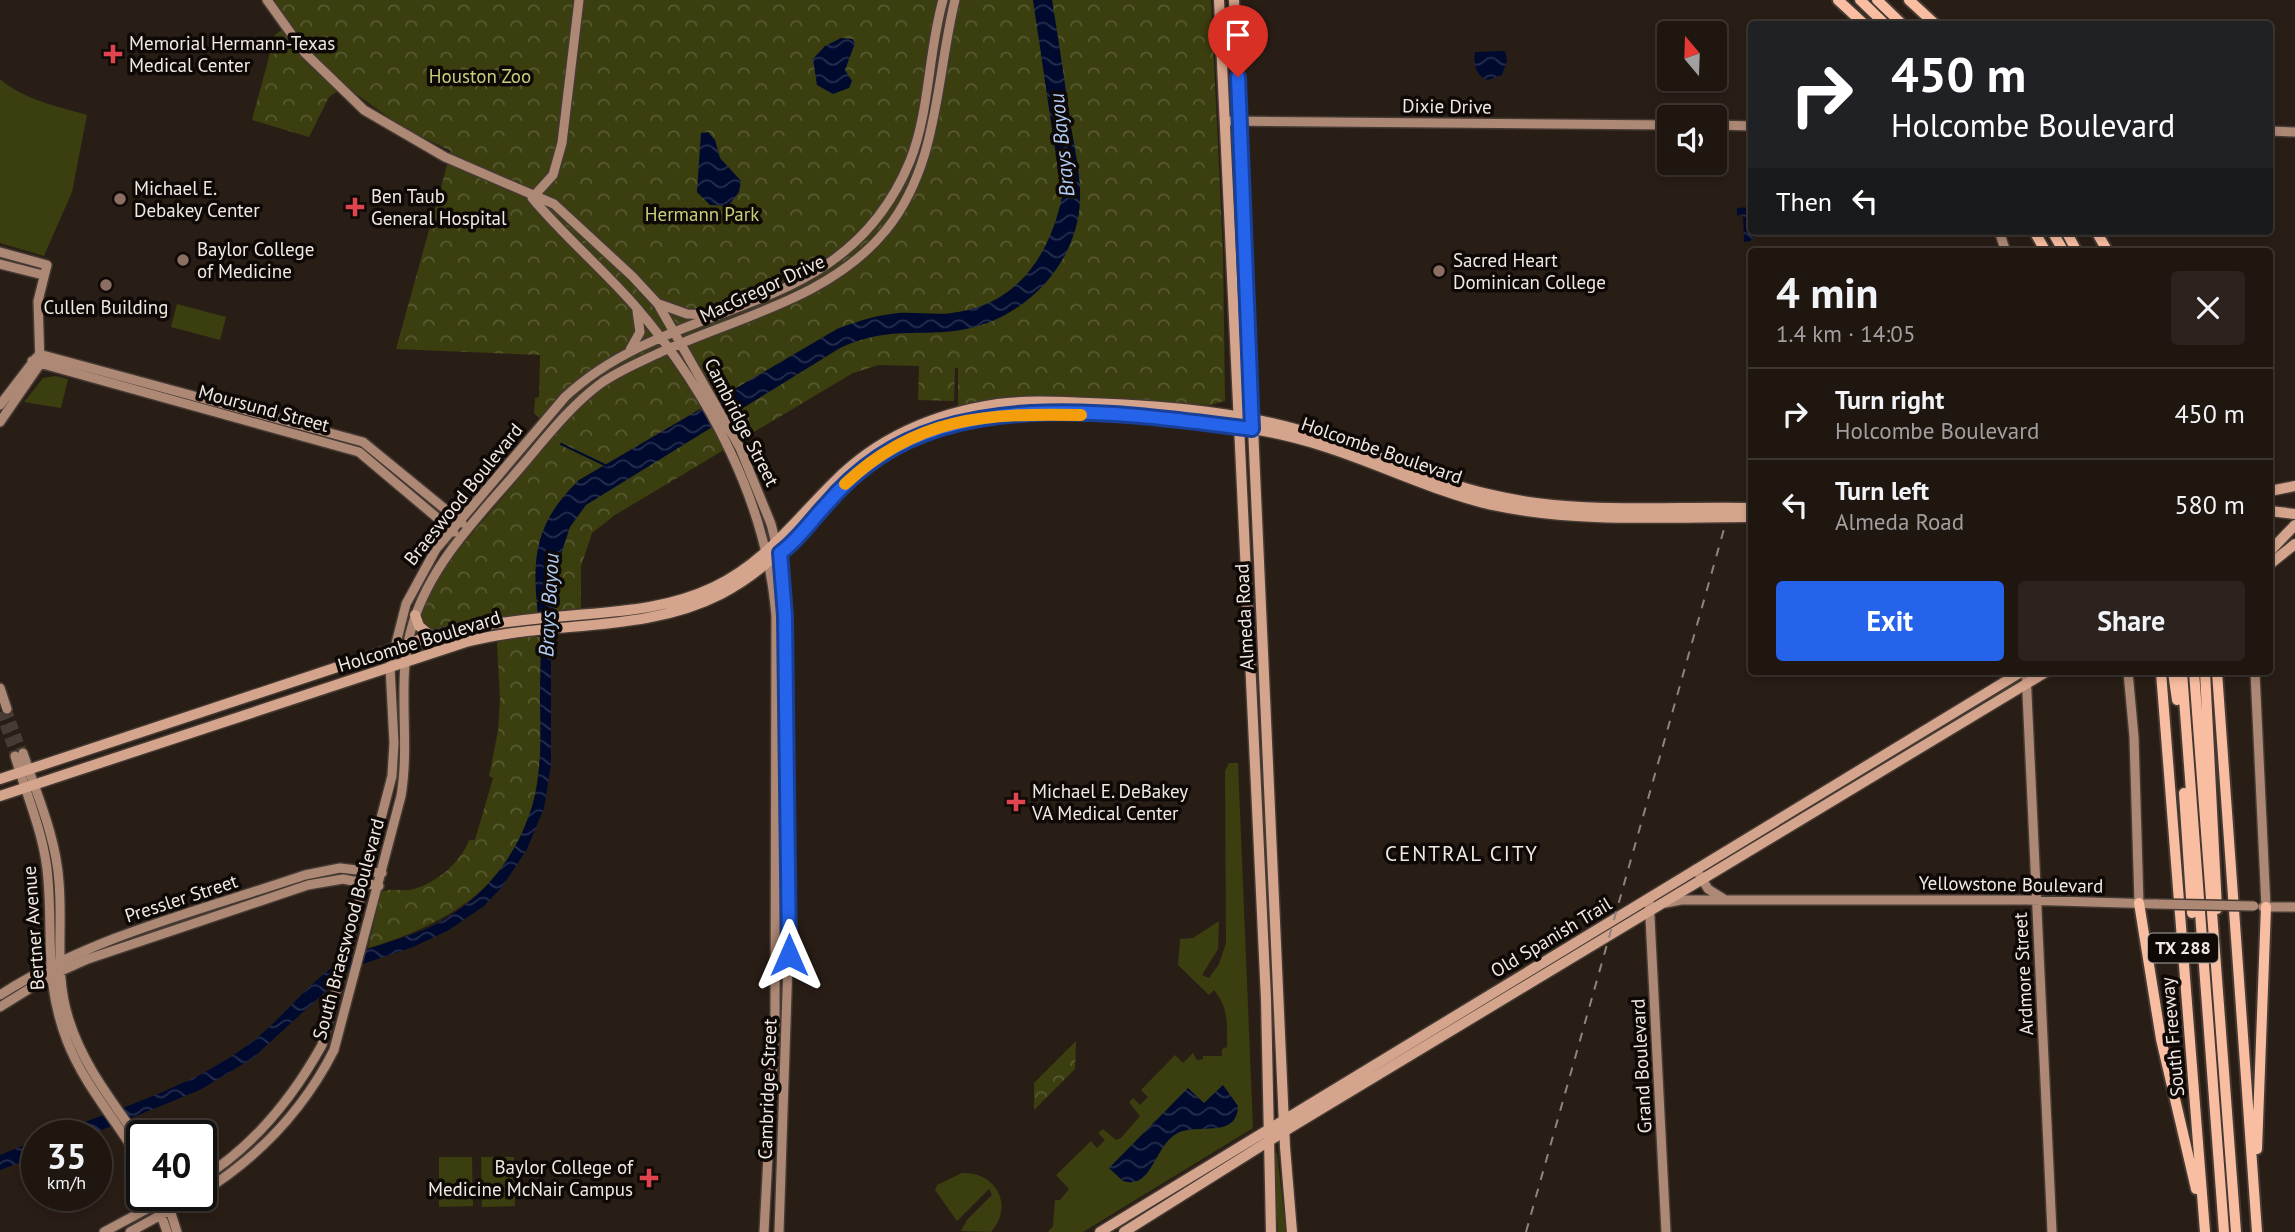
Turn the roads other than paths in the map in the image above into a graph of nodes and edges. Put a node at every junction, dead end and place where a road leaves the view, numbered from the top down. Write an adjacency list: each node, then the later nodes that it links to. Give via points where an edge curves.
1 (267, 0): 24 (street, Cambridge Street, via 305,53 364,110 445,157 509,183)
2 (579, 0): 24 (street, via 562,143 553,175)
3 (943, 0): 22 (street, MacGregor Drive)
4 (955, 0): 23 (street, MacGregor Drive)
5 (1219, 0): 16 (main road, Almeda Road)
6 (1234, 0): 15 (main road, Almeda Road)
7 (1838, 0): 11 (highway)
8 (1860, 0): 12 (highway)
9 (1878, 0): 13 (highway)
10 (1909, 0): 14 (highway)
11 (1861, 21)
12 (1882, 21)
13 (1899, 21)
14 (1932, 21)
15 (1240, 120): 16 (street, Dixie Drive); 17 (street, Dixie Drive); 26 (main road, Almeda Road)
16 (1225, 121): 25 (main road, Almeda Road)
17 (1657, 125)
18 (1727, 125): 19 (street)
19 (1748, 126)
20 (2273, 131): 21 (street)
21 (2295, 132)
22 (910, 160): 23 (street); 32 (street, MacGregor Drive, via 875,223 837,260)
23 (921, 167): 35 (street, MacGregor Drive, via 886,230 846,267 795,296)
24 (532, 198): 30 (street, Cambridge Street, via 554,204); 31 (street, Cambridge Street)
25 (1231, 234): 26 (main road); 40 (main road, Almeda Road)
26 (1246, 234): 41 (main road, Almeda Road)
27 (0, 252): 29 (street, via 47,265)
28 (0, 264): 29 (street)
29 (43, 275): 38 (street)
30 (659, 304): 32 (street, via 687,314); 33 (street, Cambridge Street)
31 (635, 307): 34 (street, Cambridge Street); 37 (street, via 640,332)
32 (718, 315): 33 (street, MacGregor Drive)
33 (676, 332): 34 (street, MacGregor Drive); 35 (street, Cambridge Street)
34 (660, 338): 36 (street, Cambridge Street); 37 (street, MacGregor Drive)
35 (682, 343): 36 (street, MacGregor Drive); 49 (street, Cambridge Street)
36 (667, 349): 47 (street, MacGregor Drive, via 601,383); 48 (street, Cambridge Street)
37 (627, 354): 44 (street, MacGregor Drive, via 585,379)
38 (37, 360): 39 (street); 43 (street); 56 (street, Moursund Street, via 363,442); 59 (street, Moursund Street, via 359,452)
39 (0, 405)
40 (1240, 415): 41 (main road, Holcombe Boulevard); 42 (main road, Holcombe Boulevard, via 1040,402 1000,404); 45 (main road, Almeda Road)
41 (1252, 418): 46 (main road, Almeda Road); 52 (main road, Holcombe Boulevard, via 1327,438 1422,475 1496,496 1586,507)
42 (948, 419): 45 (main road, Holcombe Boulevard, via 1001,414 1127,416); 62 (main road, Holcombe Boulevard, via 904,432 834,481)
43 (0, 422)
44 (542, 425): 56 (street, Braeswood Boulevard)
45 (1240, 428): 46 (main road, Holcombe Boulevard); 141 (main road, Almeda Road)
46 (1252, 429): 55 (main road, Holcombe Boulevard, via 1325,446 1416,482 1504,507 1584,516); 139 (main road, Almeda Road)
47 (550, 433): 58 (street, Braeswood Boulevard)
48 (736, 467): 49 (street, via 744,470 750,483); 64 (street, Cambridge Street)
49 (755, 482): 62 (street, Cambridge Street)
50 (2295, 486): 51 (main road)
51 (2273, 490)
52 (1748, 508)
53 (2273, 511): 54 (main road)
54 (2295, 514)
55 (1748, 517)
56 (460, 520): 58 (street, Moursund Street); 59 (street, Braeswood Boulevard)
57 (2295, 525): 63 (main road)
58 (469, 528): 60 (street, Braeswood Boulevard)
59 (452, 530): 60 (street, Moursund Street); 70 (street, Braeswood Boulevard, via 414,584)
60 (461, 538): 66 (street, Braeswood Boulevard, via 436,572)
61 (2295, 544): 65 (main road)
62 (779, 548): 64 (main road, Holcombe Boulevard); 161 (street, Cambridge Street, via 785,600 789,932)
63 (2273, 548)
64 (769, 558): 67 (main road, Holcombe Boulevard, via 692,596 654,608); 160 (street, Cambridge Street, via 776,616 776,934)
65 (2273, 562)
66 (415, 615): 68 (main road); 69 (street, Braeswood Boulevard)
67 (515, 626): 68 (main road, Holcombe Boulevard); 71 (main road, Holcombe Boulevard)
68 (431, 636): 69 (main road, Holcombe Boulevard)
69 (408, 644): 70 (main road, Holcombe Boulevard); 71 (street, Braeswood Boulevard)
70 (394, 648): 72 (street, Braeswood Boulevard); 89 (main road, Holcombe Boulevard)
71 (405, 662): 72 (main road, Holcombe Boulevard); 104 (street, South Braeswood Boulevard, via 407,760)
72 (390, 667): 90 (main road, Holcombe Boulevard); 103 (street, South Braeswood Boulevard, via 394,761)
73 (2019, 675): 87 (main road, Old Spanish Trail)
74 (2025, 675): 84 (street, Ardmore Street)
75 (2041, 675): 84 (main road, Old Spanish Trail)
76 (2128, 675): 113 (street)
77 (2161, 675): 155 (highway, South Freeway / TX 288)
78 (2173, 675): 136 (highway)
79 (2182, 675): 136 (highway)
80 (2194, 675): 137 (highway)
81 (2205, 675): 137 (highway)
82 (2217, 675): 154 (highway, TX 288)
83 (2255, 675): 116 (street)
84 (2027, 683): 88 (main road, Old Spanish Trail); 110 (street, Ardmore Street)
85 (0, 688): 86 (street)
86 (7, 709)
87 (1944, 719): 88 (main road); 92 (main road, Old Spanish Trail)
88 (1950, 729): 95 (main road, Old Spanish Trail)
89 (120, 739): 90 (main road); 93 (main road, Holcombe Boulevard)
90 (124, 753): 96 (main road, Holcombe Boulevard)
91 (19, 755): 93 (street, Bertner Avenue)
92 (1862, 768): 95 (main road); 98 (main road, Old Spanish Trail)
93 (24, 770): 94 (main road, Holcombe Boulevard); 96 (street, Bertner Avenue)
94 (0, 779)
95 (1868, 779): 99 (main road, Old Spanish Trail)
96 (29, 786): 97 (main road, Holcombe Boulevard); 122 (street, Bertner Avenue, via 56,855); 123 (street, Bertner Avenue, via 47,867)
97 (0, 796)
98 (1803, 804): 99 (main road); 100 (main road, Old Spanish Trail)
99 (1810, 814): 101 (main road, Old Spanish Trail)
100 (1737, 845): 101 (main road); 102 (main road, Old Spanish Trail)
101 (1743, 855): 105 (main road, Old Spanish Trail)
102 (1696, 869): 105 (street); 108 (main road, Old Spanish Trail)
103 (369, 870): 104 (street, Pressler Street); 106 (street, South Braeswood Boulevard); 111 (street, Pressler Street, via 324,869)
104 (382, 873): 107 (street, South Braeswood Boulevard)
105 (1703, 880): 109 (street); 112 (main road, Old Spanish Trail)
106 (366, 883): 107 (street, Pressler Street); 118 (street, Pressler Street, via 330,880); 138 (street, South Braeswood Boulevard, via 322,1045 306,1075)
107 (379, 886): 145 (street, South Braeswood Boulevard, via 334,1050 321,1076)
108 (1649, 898): 117 (street, Grand Boulevard); 125 (main road, Old Spanish Trail)
109 (1726, 900): 110 (street, Yellowstone Boulevard); 112 (street, Yellowstone Boulevard)
110 (2037, 900): 113 (street, Yellowstone Boulevard); 167 (street, Ardmore Street)
111 (226, 902): 115 (street, Pressler Street); 118 (street)
112 (1664, 903): 117 (main road, Old Spanish Trail)
113 (2139, 903): 116 (street, Yellowstone Boulevard, bridge); 155 (highway, via 2161,1039)
114 (2295, 906): 116 (street, Yellowstone Boulevard)
115 (212, 907): 119 (street); 120 (street, Pressler Street)
116 (2266, 907): 154 (highway)
117 (1651, 911): 127 (main road, Old Spanish Trail); 166 (street, Grand Boulevard)
118 (229, 912): 119 (street, Pressler Street)
119 (216, 917): 121 (street, Pressler Street)
120 (130, 934): 121 (street); 122 (street, Pressler Street)
121 (133, 944): 124 (street, Pressler Street)
122 (59, 960): 123 (street, Pressler Street); 124 (street, Bertner Avenue)
123 (49, 965): 124 (street, Bertner Avenue); 126 (street, Pressler Street)
124 (55, 974): 128 (street, Pressler Street); 131 (street, Bertner Avenue)
125 (1502, 987): 127 (main road); 129 (main road, Old Spanish Trail)
126 (0, 995)
127 (1508, 998): 130 (main road, Old Spanish Trail)
128 (0, 1007)
129 (1426, 1033): 130 (main road); 132 (main road, Old Spanish Trail)
130 (1433, 1043): 133 (main road, Old Spanish Trail)
131 (78, 1054): 140 (street, Bertner Avenue); 143 (street, Bertner Avenue, via 87,1085)
132 (1391, 1054): 133 (main road); 134 (main road, Old Spanish Trail)
133 (1397, 1065): 135 (main road, Old Spanish Trail)
134 (1359, 1073): 135 (main road); 139 (main road, Old Spanish Trail)
135 (1365, 1084): 142 (main road, Old Spanish Trail)
136 (2211, 1084): 168 (highway)
137 (2224, 1084): 169 (highway)
138 (273, 1117): 145 (street, via 255,1145); 146 (street, South Braeswood Boulevard)
139 (1284, 1118): 141 (main road, Old Spanish Trail); 142 (main road, Almeda Road)
140 (126, 1122)
141 (1270, 1126): 144 (main road, Almeda Road); 150 (main road, Old Spanish Trail)
142 (1284, 1132): 144 (main road, Old Spanish Trail); 165 (main road, Almeda Road)
143 (126, 1141)
144 (1269, 1141): 151 (main road, Old Spanish Trail); 164 (main road, Almeda Road)
145 (259, 1152): 148 (street, South Braeswood Boulevard)
146 (223, 1165): 147 (street, South Braeswood Boulevard); 148 (street)
147 (217, 1169)
148 (230, 1175): 149 (street, South Braeswood Boulevard)
149 (217, 1183)
150 (1166, 1191): 151 (main road); 162 (main road, Old Spanish Trail)
151 (1174, 1201): 163 (main road, Old Spanish Trail)
152 (140, 1211): 156 (street)
153 (166, 1212): 157 (street, South Braeswood Boulevard); 158 (street); 159 (street)
154 (2256, 1219): 170 (highway, TX 288)
155 (2205, 1228)
156 (104, 1232)
157 (130, 1232)
158 (167, 1232)
159 (177, 1232)
160 (764, 1232)
161 (779, 1232)
162 (1100, 1232)
163 (1124, 1232)
164 (1271, 1232)
165 (1292, 1232)
166 (1666, 1232)
167 (2052, 1232)
168 (2224, 1232)
169 (2236, 1232)
170 (2257, 1232)

